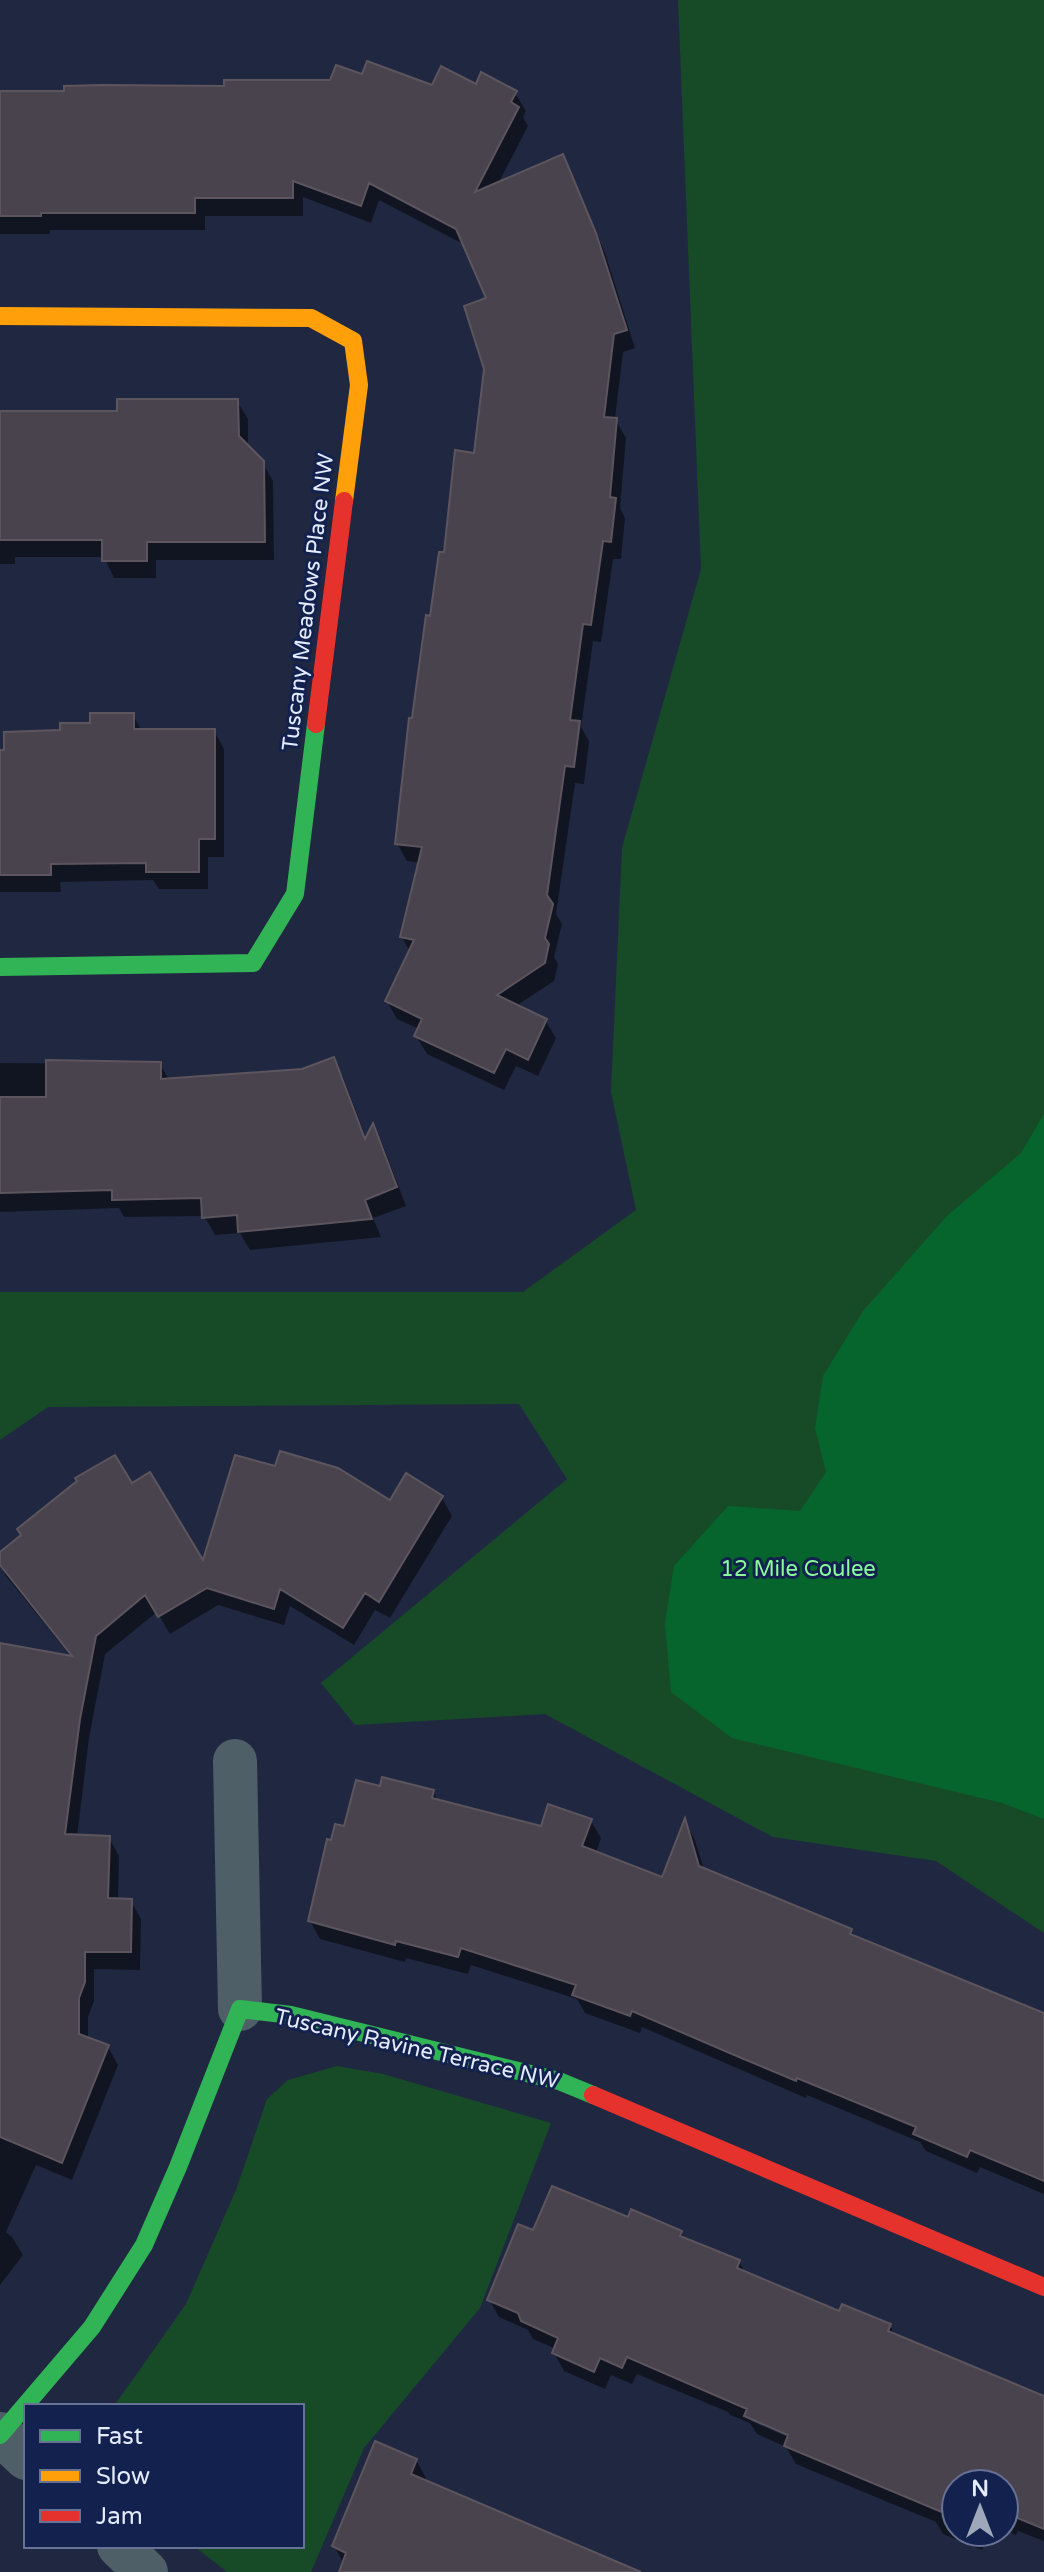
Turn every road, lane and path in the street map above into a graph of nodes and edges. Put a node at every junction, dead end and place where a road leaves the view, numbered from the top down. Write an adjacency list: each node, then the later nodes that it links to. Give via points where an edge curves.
1 (0, 316): 2 (street, Tuscany Meadows Place NW, via 311,318 353,341 359,385 295,894 253,963)
2 (0, 967)
3 (235, 1761): 4 (street)
4 (240, 2009): 5 (street, Tuscany Ravine Terrace NW, via 291,2015 559,2081); 6 (street, via 144,2245 92,2327)
5 (1044, 2287)
6 (26, 2404)
7 (24, 2407): 8 (street)
8 (0, 2435): 9 (street)
9 (24, 2456)
10 (121, 2548): 11 (street)
11 (146, 2572)

